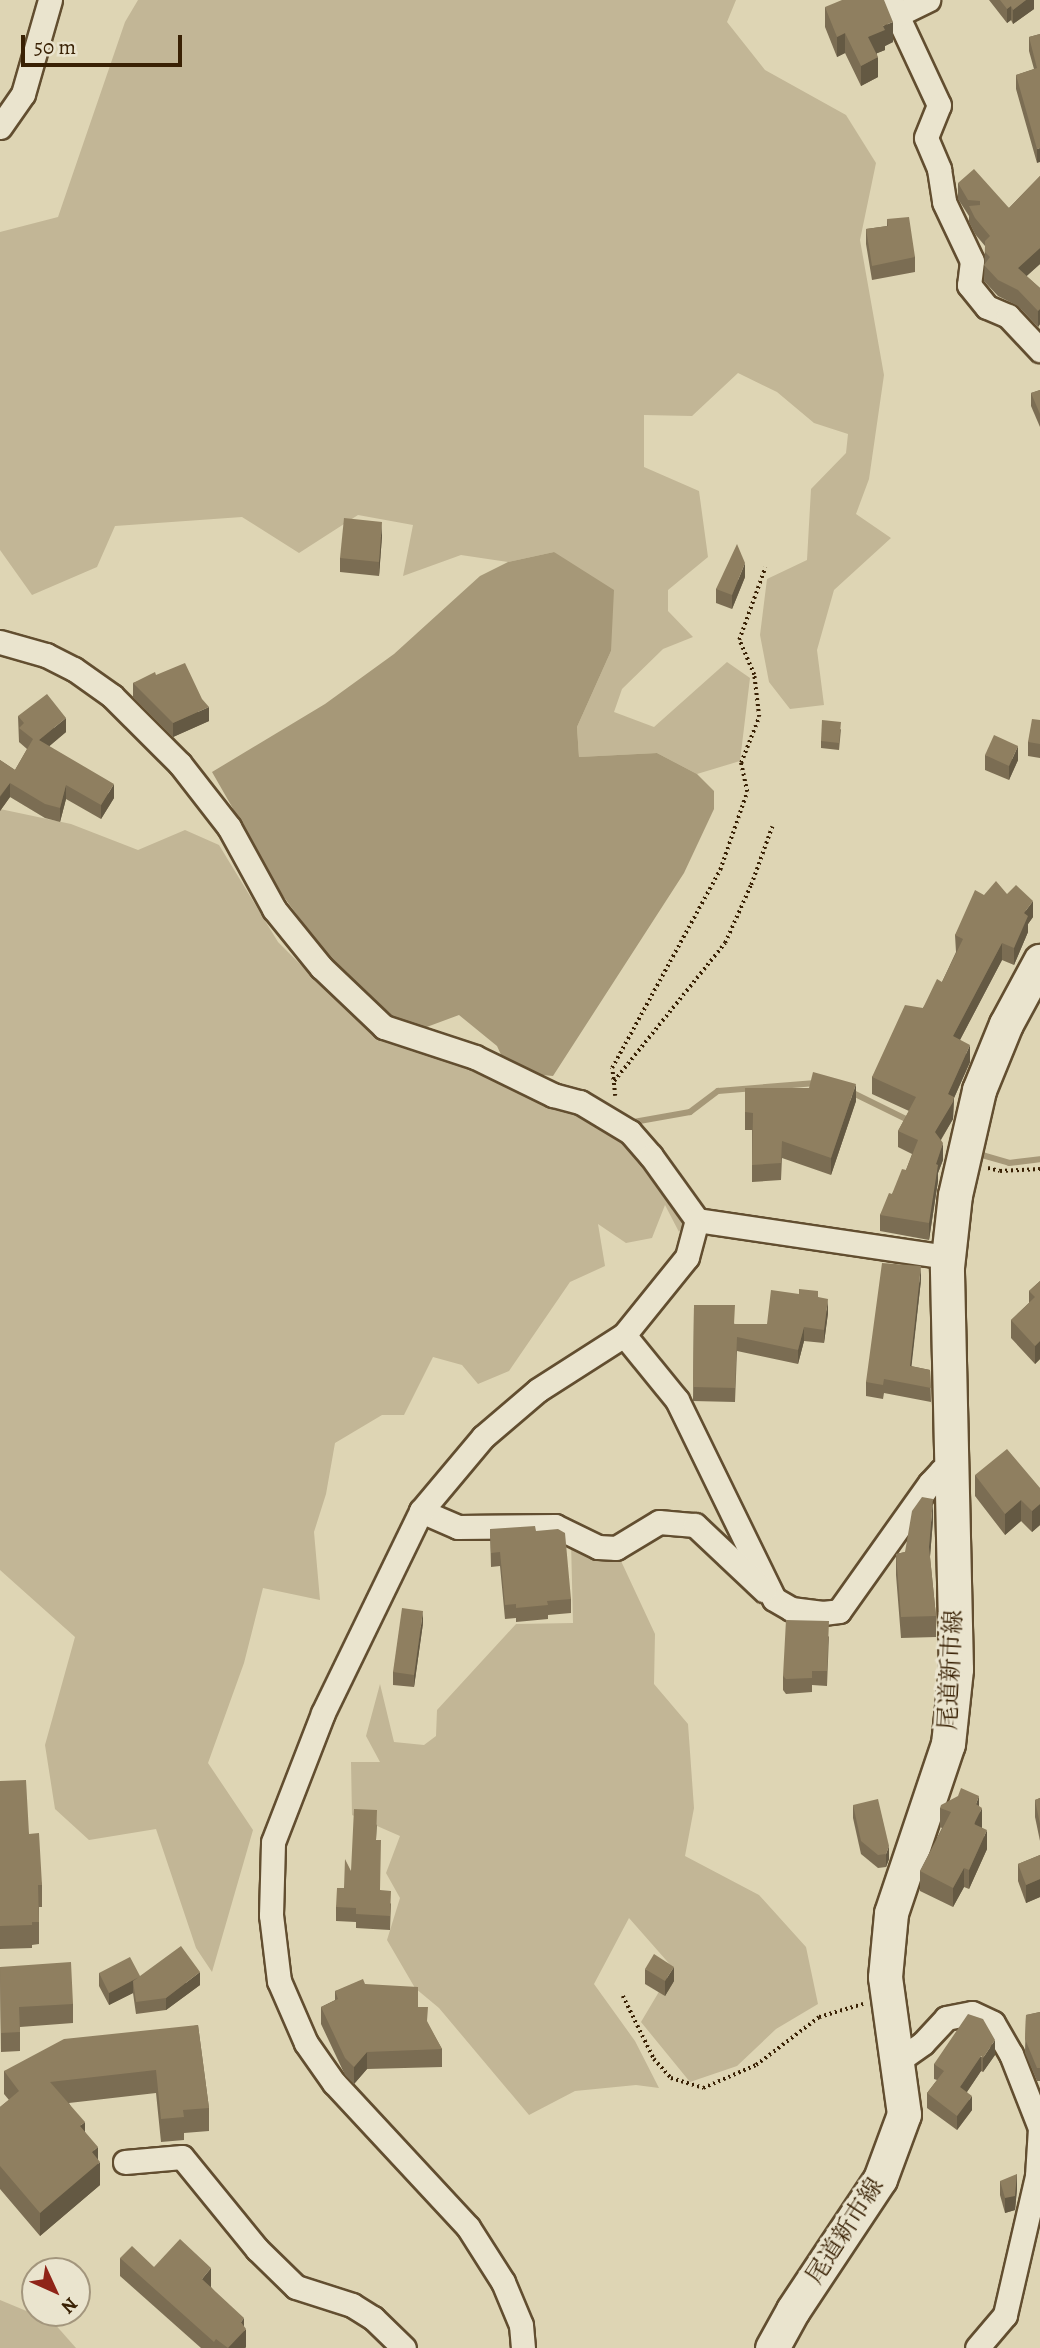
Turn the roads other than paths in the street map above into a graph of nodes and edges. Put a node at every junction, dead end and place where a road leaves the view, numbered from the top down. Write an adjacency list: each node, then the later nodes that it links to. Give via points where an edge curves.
1 (50, 0): 4 (street, via 23,94)
2 (928, 0): 3 (street)
3 (892, 8): 5 (street, via 939,105 926,138 939,169 944,202 972,261 969,285)
4 (0, 127)
5 (1040, 350)
6 (0, 642): 8 (street, via 46,655 74,669 112,696 180,764 229,827 274,909 321,967 384,1027 475,1057 553,1095 580,1102 630,1132)
7 (1040, 961): 9 (main road, 尾道新市線, via 1006,1024 979,1090 955,1195)
8 (697, 1220): 9 (street); 10 (street, via 687,1257)
9 (948, 1257): 11 (main road, 尾道新市線)
10 (624, 1335): 12 (street, via 538,1390 483,1437); 13 (street, via 677,1400)
11 (952, 1469): 13 (street, via 941,1471 930,1483 839,1611 791,1609); 14 (main road, 尾道新市線, via 956,1670 949,1732 891,1913 885,1977)
12 (421, 1511): 13 (street, via 458,1527 555,1526 598,1547 616,1548 659,1522 695,1525); 17 (street, via 323,1713 274,1842 272,1928 279,1981 306,2043 334,2083 468,2227 503,2282 521,2325)
13 (774, 1599)
14 (899, 2060): 18 (main road, 尾道新市線, via 904,2114 880,2179); 19 (street, via 946,2018 972,2013 993,2023 1011,2054 1040,2128 1037,2176 1004,2315)
15 (125, 2162): 16 (street, via 183,2157 257,2249 296,2287 352,2305)
16 (404, 2348)
17 (523, 2348)
18 (772, 2348)
19 (977, 2348)

